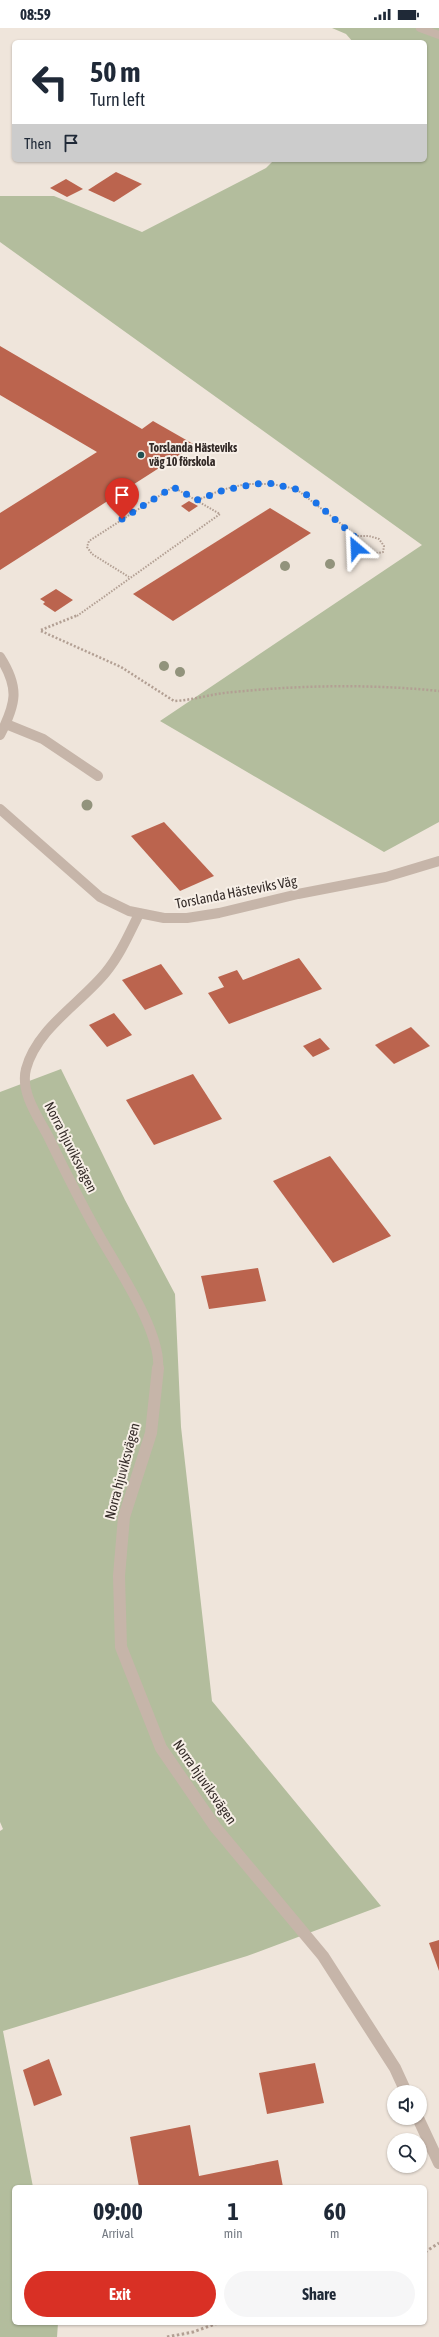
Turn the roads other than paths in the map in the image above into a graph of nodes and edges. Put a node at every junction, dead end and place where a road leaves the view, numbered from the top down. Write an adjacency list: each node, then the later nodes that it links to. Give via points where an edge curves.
1 (420, 28): 2 (street)
2 (439, 36)
3 (0, 657): 4 (street, via 11,673 15,693 11,715)
4 (6, 724): 5 (street); 6 (street, via 24,728 50,742)
5 (0, 735)
6 (98, 776)
7 (0, 809): 9 (street, Torslanda Hästeviks Väg, via 96,895 115,906)
8 (439, 861): 9 (street, Torslanda Hästeviks Väg, via 410,872 369,882 298,893 193,917 171,919)
9 (139, 914): 10 (street, Norra hjuviksvägen, via 122,950 35,1048 26,1069 26,1087 30,1103 94,1227 138,1304 159,1359 151,1432 124,1517 119,1576 121,1647 161,1748 216,1828 323,1956 395,2068)
10 (403, 2085)
11 (421, 2125): 12 (street)
12 (439, 2163)

